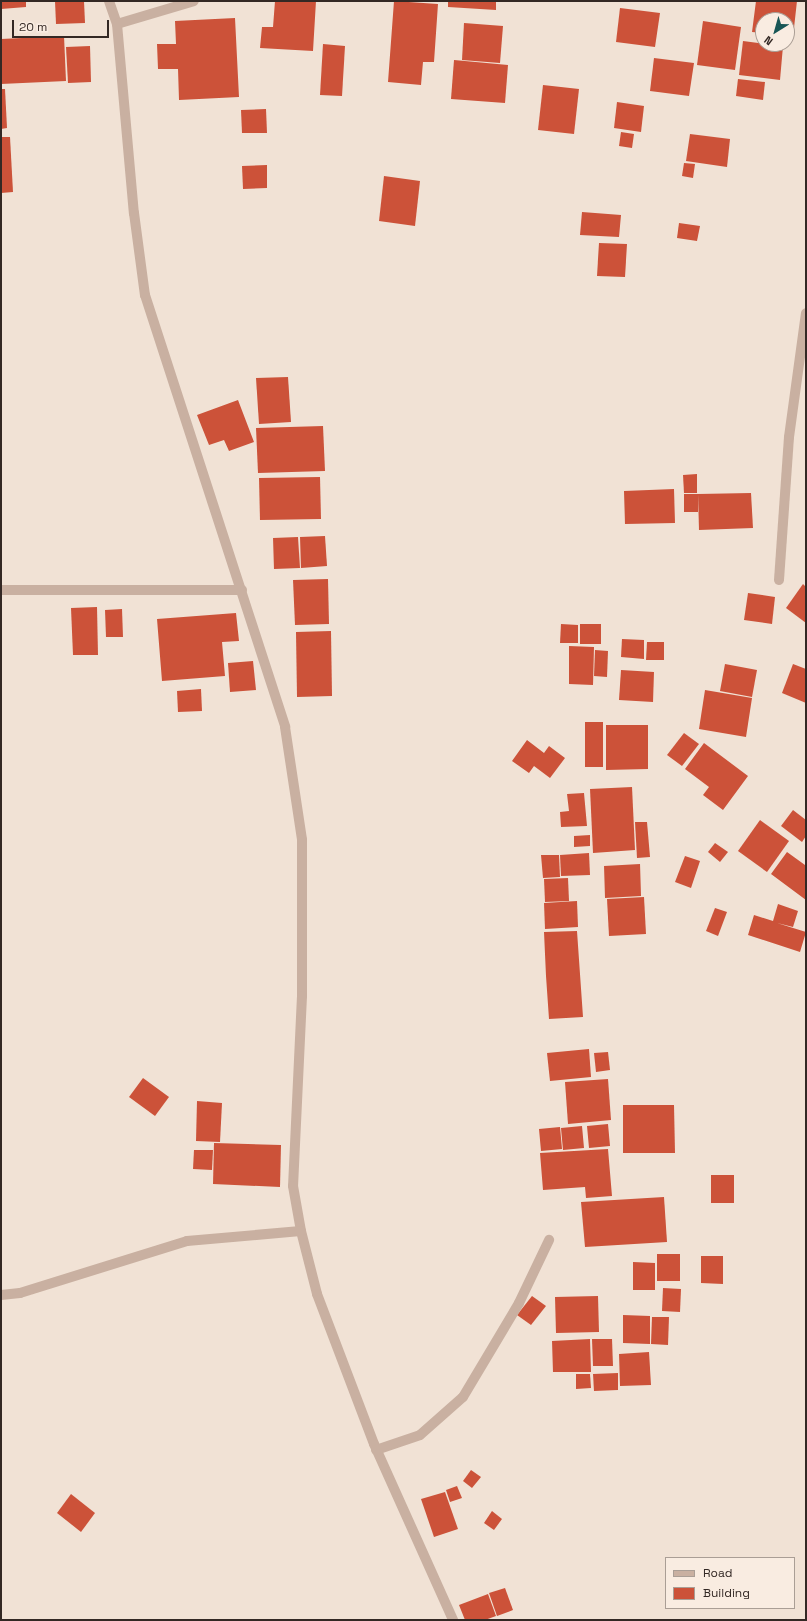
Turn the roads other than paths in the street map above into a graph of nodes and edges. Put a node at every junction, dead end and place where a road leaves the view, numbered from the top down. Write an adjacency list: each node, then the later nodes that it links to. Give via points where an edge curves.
1 (109, 1): 3 (street)
2 (194, 1): 3 (street)
3 (117, 24): 7 (street, via 134,213 145,295)
4 (806, 313): 5 (street, via 789,438)
5 (779, 580)
6 (1, 590): 7 (street)
7 (242, 590): 8 (street, via 285,727 302,840 302,996 294,1186)
8 (300, 1231): 10 (street, via 187,1241 20,1293); 11 (street, via 318,1294)
9 (549, 1240): 11 (street, via 519,1303 463,1397 420,1435)
10 (1, 1295)
11 (376, 1450): 12 (street)
12 (453, 1620)

